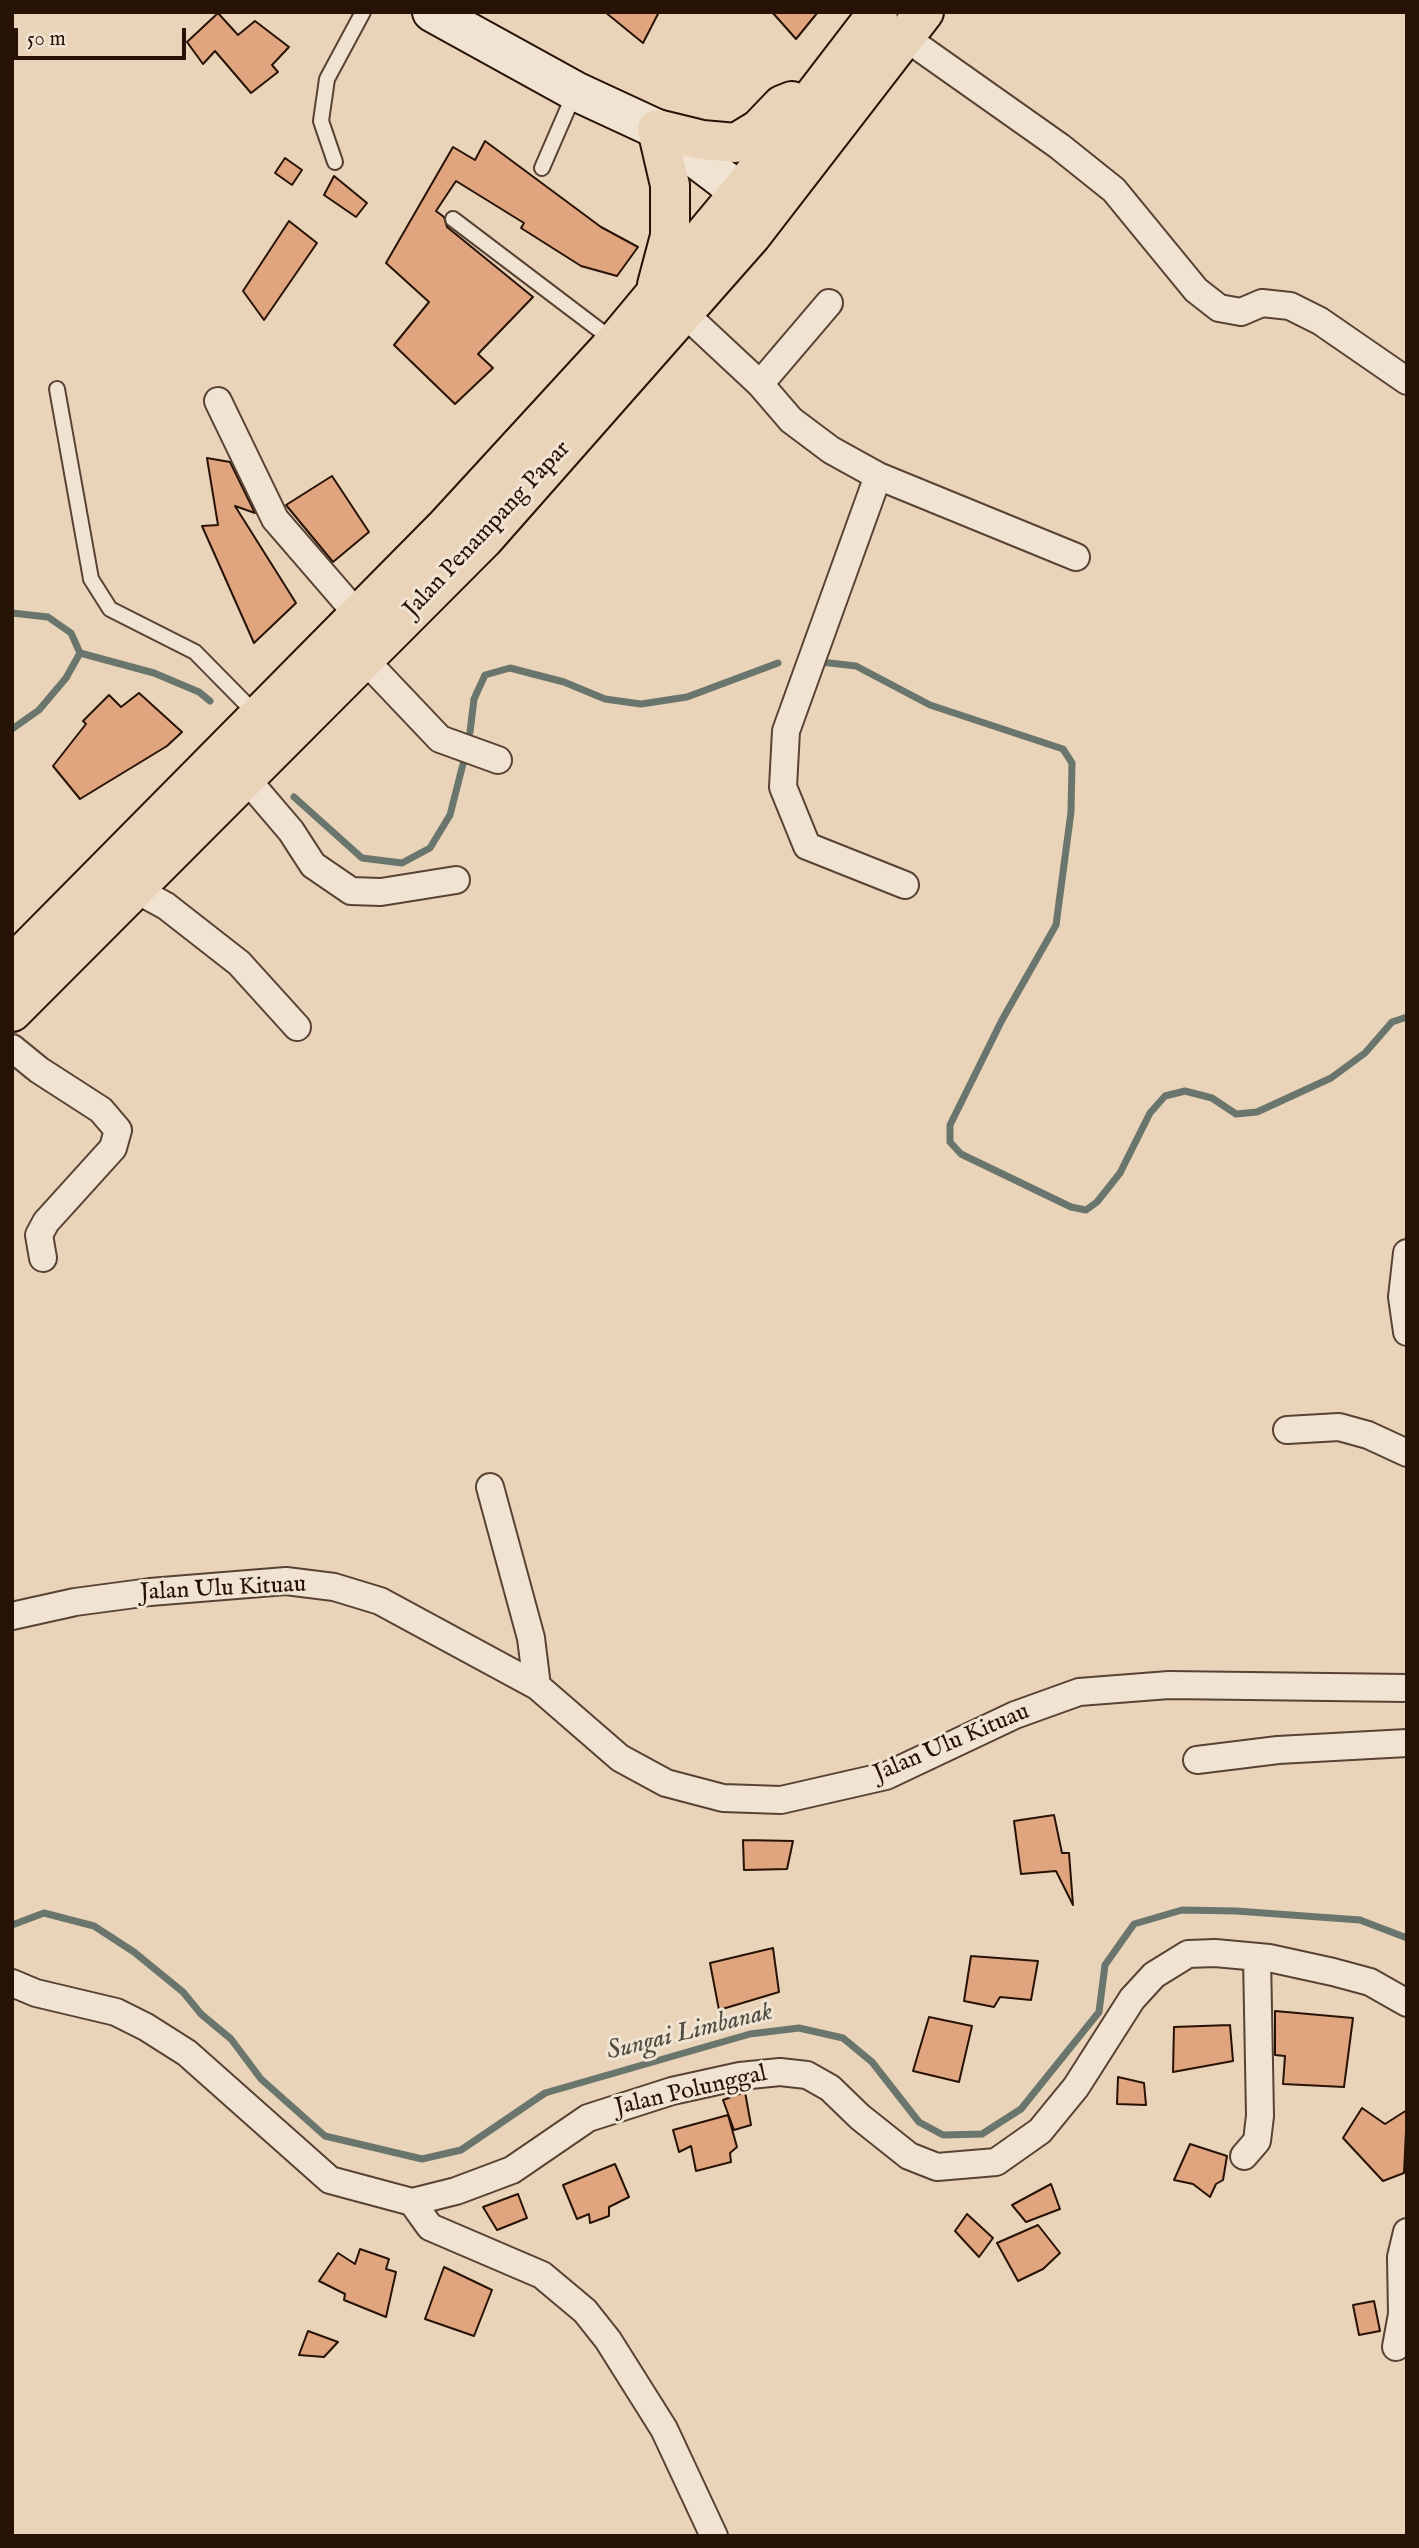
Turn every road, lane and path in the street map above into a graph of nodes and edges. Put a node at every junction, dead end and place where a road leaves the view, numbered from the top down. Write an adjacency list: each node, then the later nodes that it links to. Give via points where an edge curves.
1 (363, 12): 8 (lane, via 327,79 321,121)
2 (432, 12): 6 (main road)
3 (878, 12): 5 (main road, Jalan Penampang Papar)
4 (915, 25): 12 (main road, Jalan Penampang Papar); 16 (street, via 1114,190 1196,290 1219,308 1241,312 1262,303 1290,306 1320,321)
5 (820, 90): 7 (main road, via 782,105 759,129 736,143); 10 (main road, Jalan Penampang Papar)
6 (575, 91): 7 (main road); 9 (lane)
7 (657, 129): 10 (main road); 14 (main road, via 670,185)
8 (335, 162)
9 (542, 168)
10 (740, 192): 12 (main road, via 752,210); 14 (main road, Jalan Penampang Papar)
11 (453, 219): 15 (lane)
12 (752, 235): 14 (main road, Jalan Penampang Papar)
13 (829, 303): 17 (street)
14 (670, 304): 15 (main road, Jalan Penampang Papar); 17 (street); 23 (main road, Jalan Penampang Papar, via 484,539)
15 (615, 342): 22 (main road, Jalan Penampang Papar)
16 (1407, 381)
17 (760, 384): 20 (street, via 791,420 831,450)
18 (57, 389): 25 (lane, via 91,579 110,609 195,652)
19 (218, 401): 22 (street, via 275,519)
20 (878, 476): 21 (street); 29 (street, via 786,731 783,787 807,846)
21 (1076, 557)
22 (358, 615): 24 (main road, Jalan Penampang Papar)
23 (352, 671): 24 (main road, via 300,698); 26 (street, via 440,739); 27 (main road, Jalan Penampang Papar)
24 (287, 686): 25 (main road, Jalan Penampang Papar)
25 (258, 716): 31 (main road, Jalan Penampang Papar)
26 (498, 760)
27 (244, 776): 28 (street, via 313,865 351,891 382,892); 30 (main road, Jalan Penampang Papar)
28 (456, 880)
29 (905, 885)
30 (135, 889): 32 (main road, Jalan Penampang Papar); 33 (street, via 166,906 239,963)
31 (12, 965)
32 (12, 1012)
33 (297, 1027)
34 (12, 1048): 36 (street, via 101,1110 118,1130 113,1148 46,1222 39,1235)
35 (1407, 1253): 37 (street, via 1402,1297)
36 (43, 1258)
37 (1407, 1332)
38 (1287, 1430): 39 (street, via 1339,1427)
39 (1407, 1453)
40 (490, 1487): 42 (street, via 531,1639)
41 (12, 1616): 42 (street, Jalan Ulu Kituau, via 149,1592 286,1581 334,1587 380,1601)
42 (537, 1686): 43 (street, Jalan Ulu Kituau, via 620,1758 666,1783 723,1798 781,1800 886,1776 1015,1715 1079,1692 1169,1685)
43 (1407, 1688)
44 (1407, 1742): 45 (street)
45 (1197, 1760)
46 (1257, 1957): 48 (street, Jalan Polunggal, via 1370,1983); 49 (street, via 1260,2116 1256,2141); 50 (street, Jalan Polunggal, via 1188,1954 1154,1975 1132,1999 1076,2087 1040,2131 996,2162 937,2167 909,2156 830,2088 807,2075 780,2072 672,2091 588,2118 512,2170)
47 (12, 1983): 50 (street, Jalan Polunggal, via 116,2012 146,2027 187,2053 330,2180)
48 (1407, 2003)
49 (1244, 2156)
50 (412, 2202): 53 (street, via 441,2234 542,2275 568,2294 608,2340 643,2394 685,2470)
51 (1407, 2232): 52 (street)
52 (1396, 2347)
53 (714, 2536)

